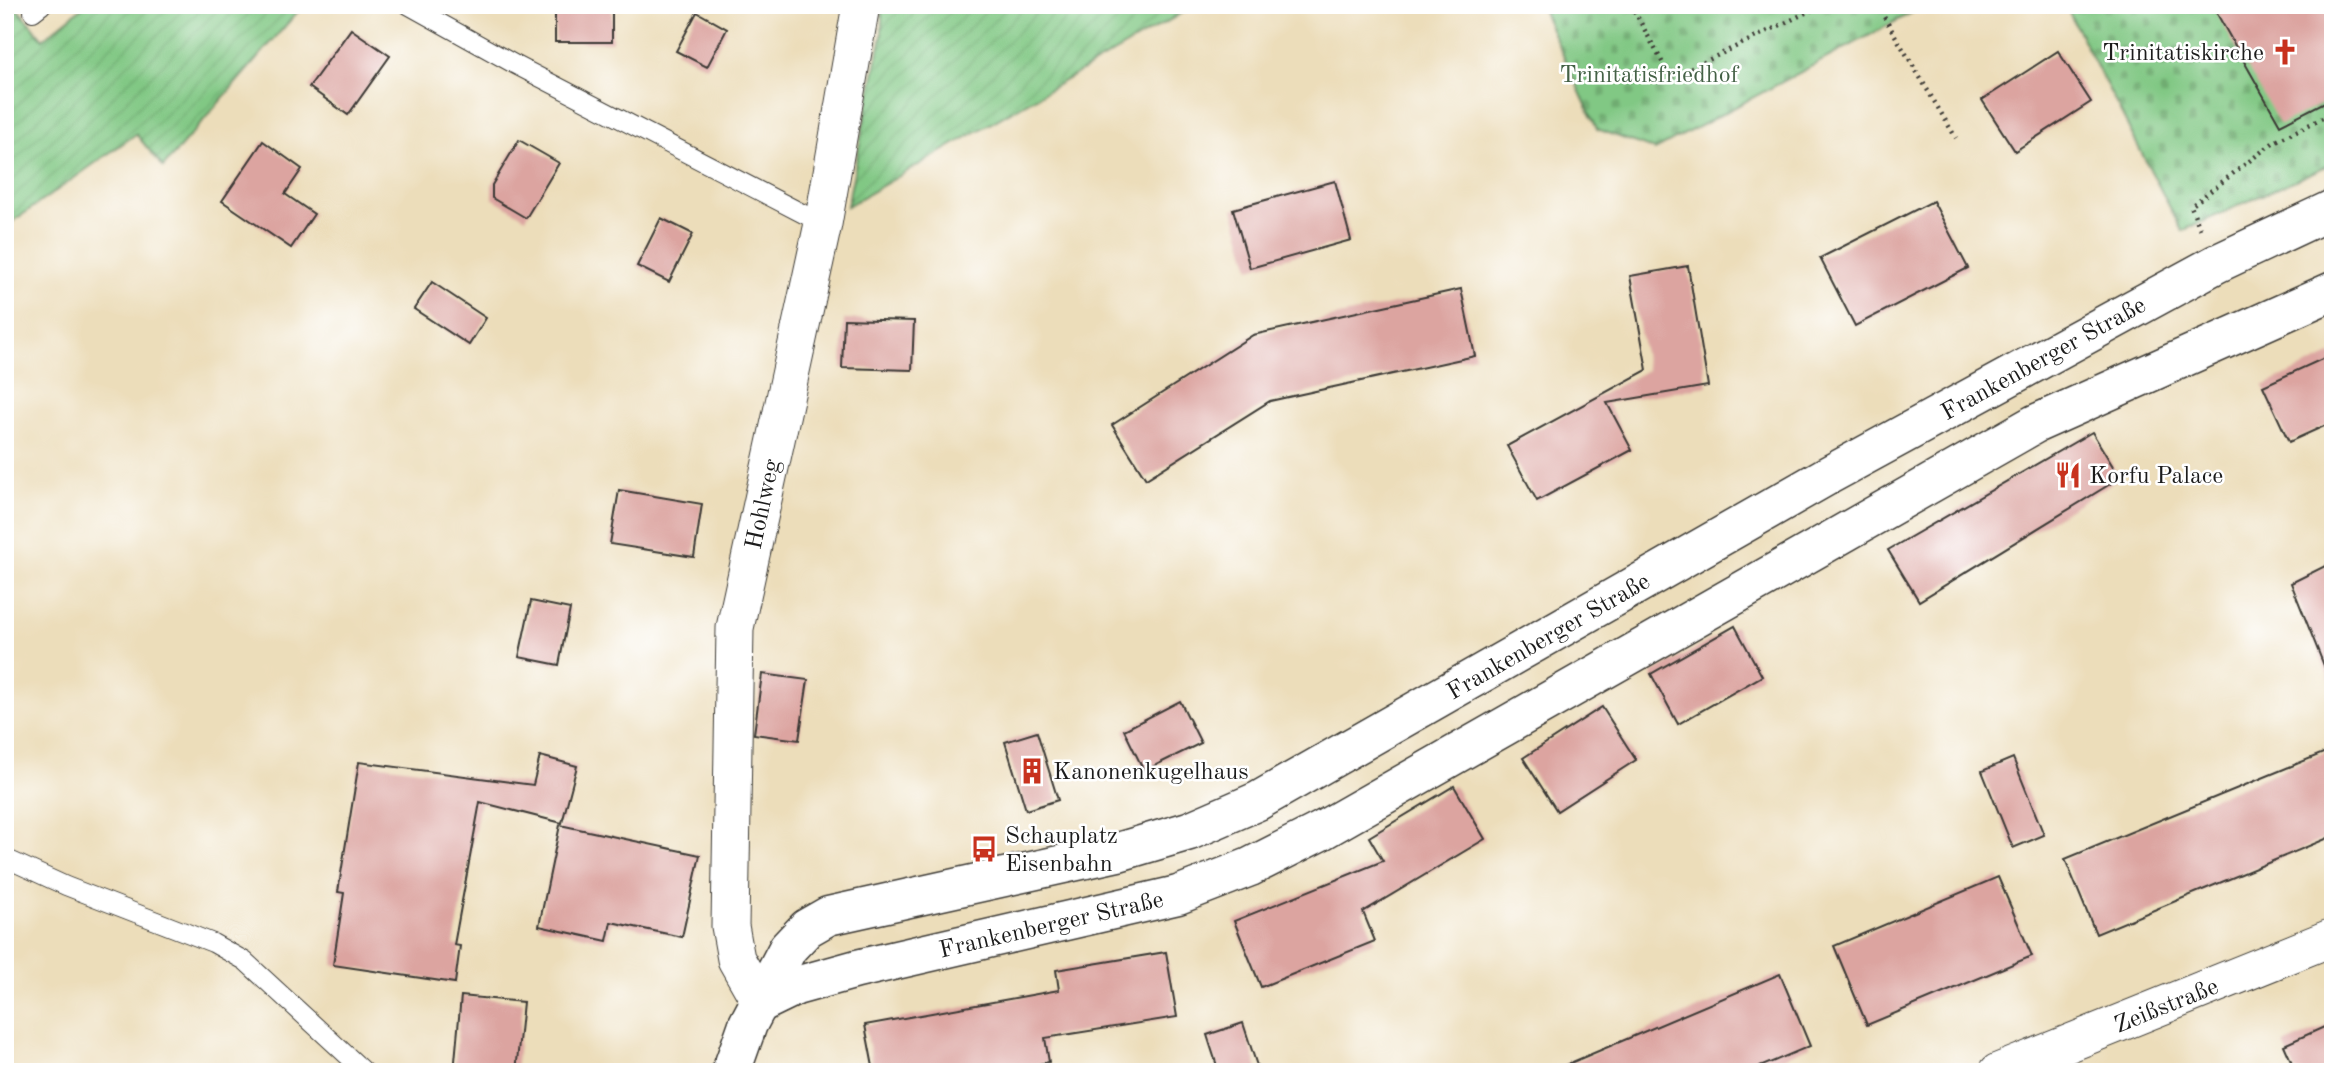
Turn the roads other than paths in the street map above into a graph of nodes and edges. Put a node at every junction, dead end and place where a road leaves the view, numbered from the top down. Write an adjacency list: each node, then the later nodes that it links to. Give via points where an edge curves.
1 (408, 5): 4 (lane)
2 (861, 5): 4 (street, Hohlweg)
3 (2333, 209): 8 (main road, Frankenberger Straße, via 2216,264 1827,476 1258,801 1189,831 1118,852 828,916 807,928 788,948)
4 (823, 224): 8 (street, Hohlweg, via 735,628 730,926 736,959)
5 (2333, 291): 8 (main road, Frankenberger Straße, via 2035,424 1321,831 1250,867 1178,895 857,969 796,986)
6 (5, 858): 9 (lane, via 213,943 245,961)
7 (2333, 937): 11 (street, Zeißstraße)
8 (761, 1003): 10 (main road, Frankenberger Straße, via 748,1024)
9 (365, 1072)
10 (732, 1072)
11 (1998, 1072)

